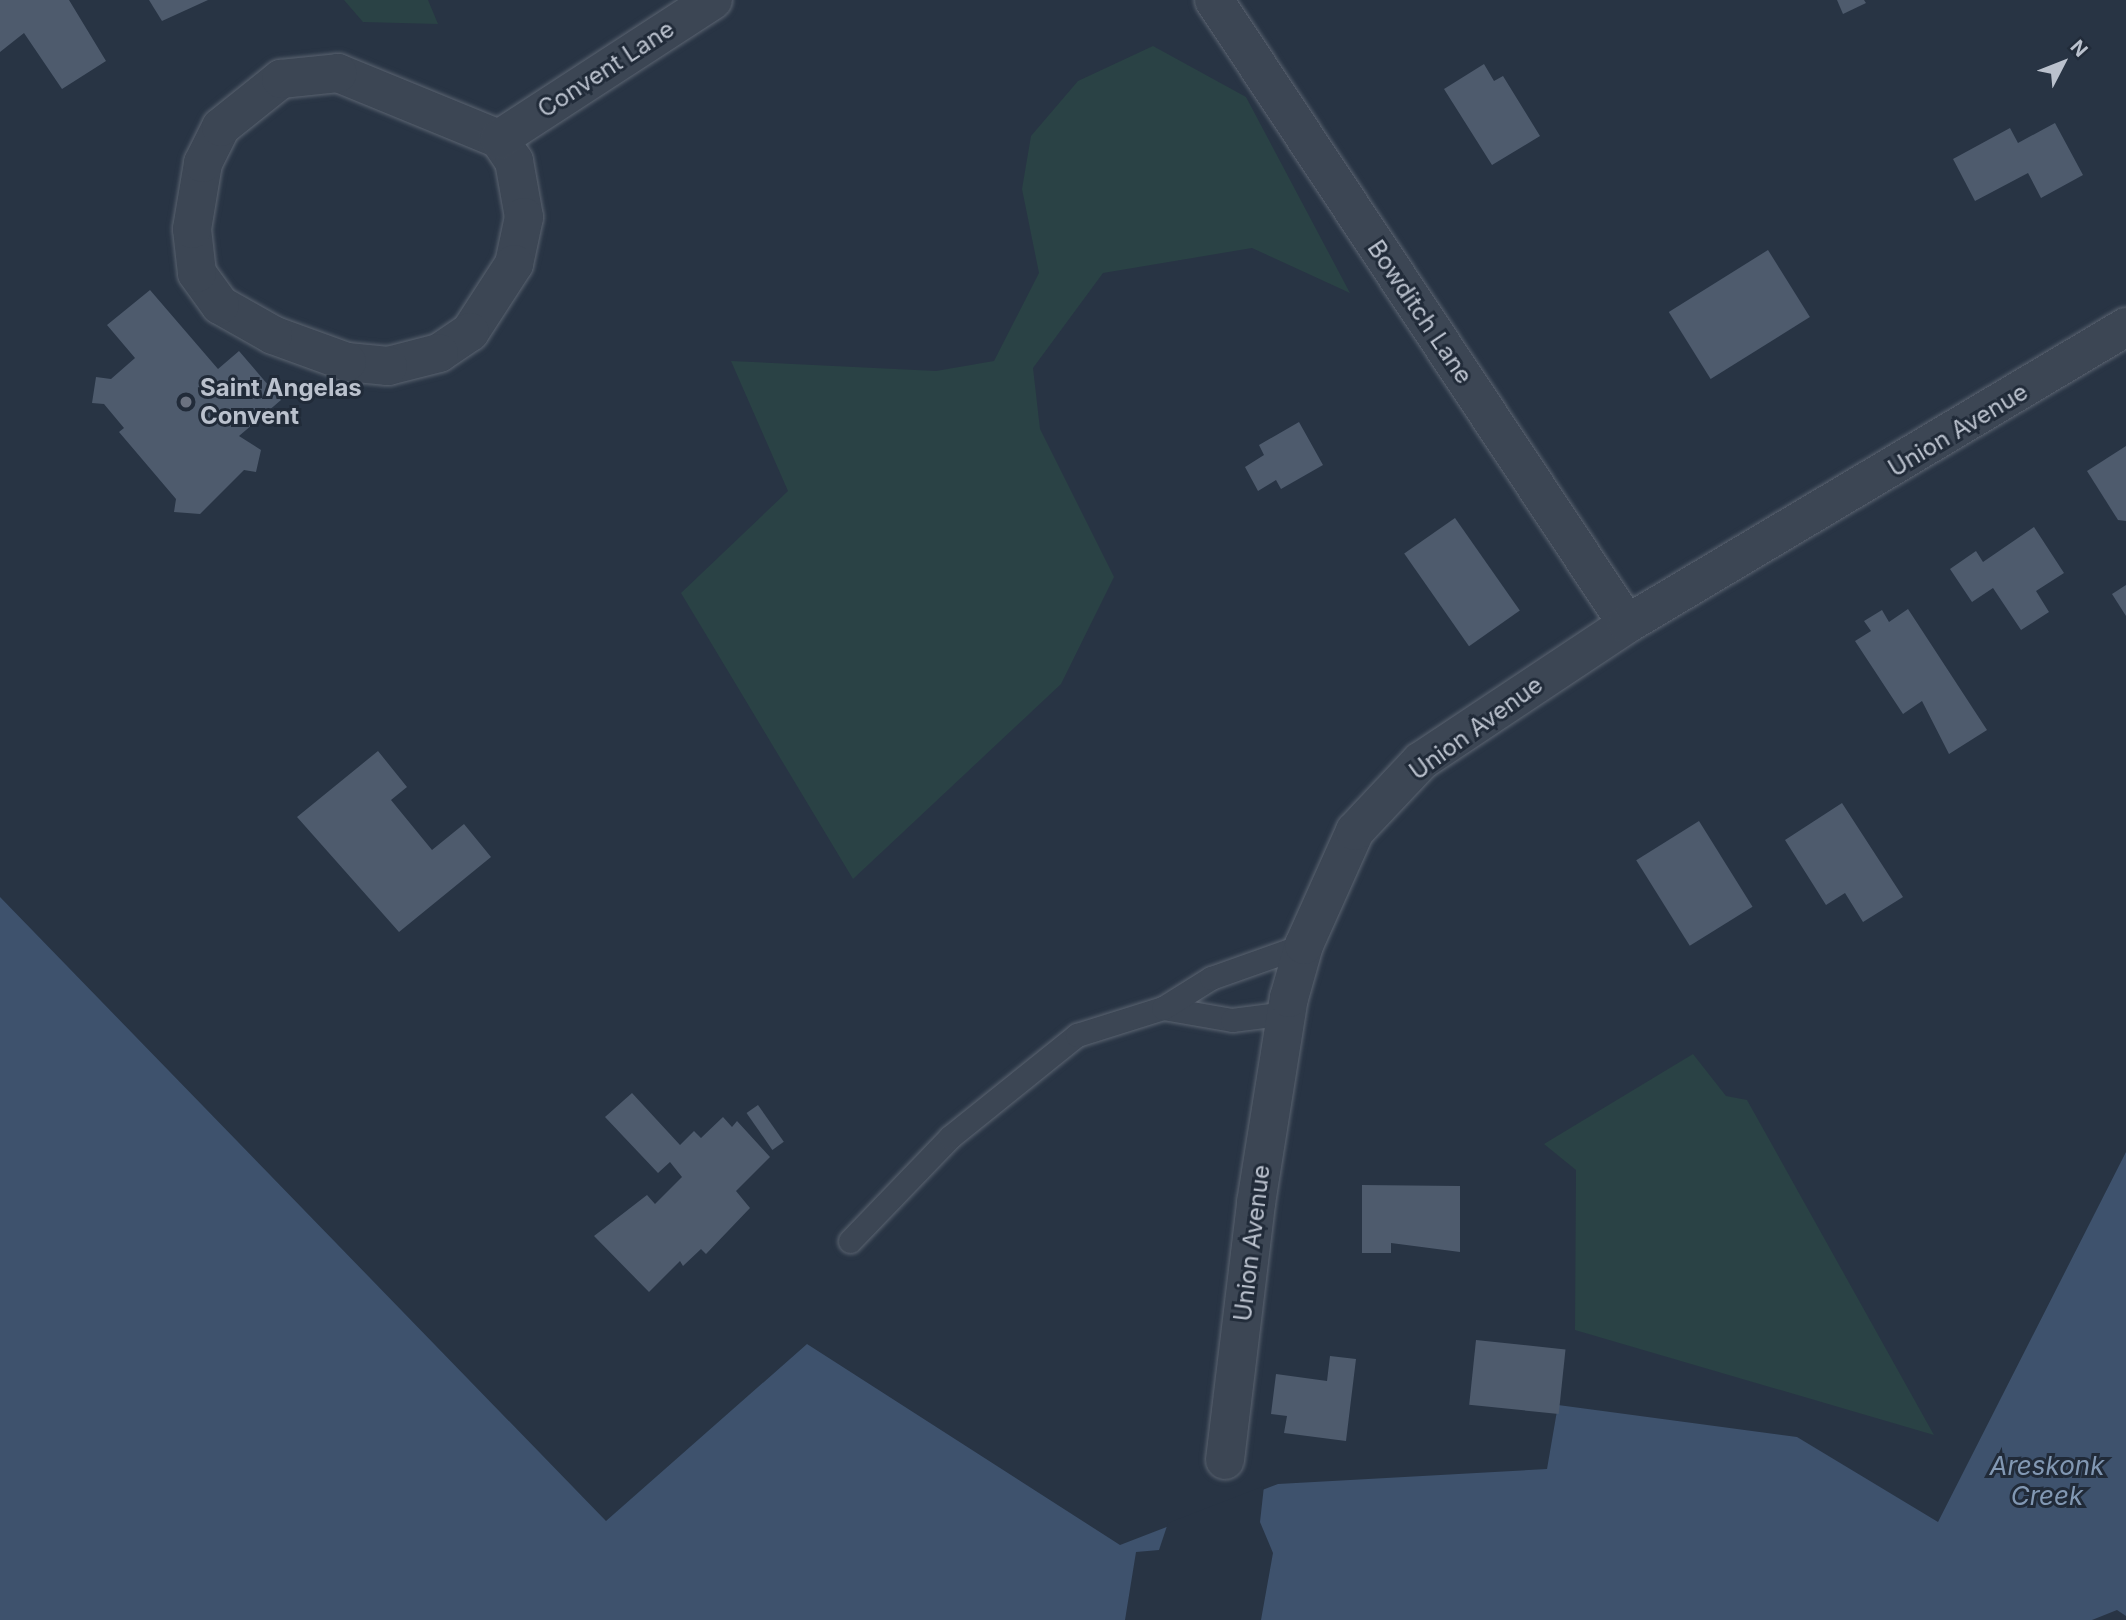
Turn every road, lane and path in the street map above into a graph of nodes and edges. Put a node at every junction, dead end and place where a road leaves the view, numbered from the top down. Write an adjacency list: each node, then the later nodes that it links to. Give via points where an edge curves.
1 (713, 0): 3 (street, Convent Lane)
2 (1214, 0): 5 (street, Bowditch Lane)
3 (499, 139): 3 (street, via 338,73 281,79 221,127 203,163 191,229 197,273 220,306 273,335 347,362 388,366 439,353 470,332 514,264 524,217 514,161)
4 (2126, 327): 5 (street, Union Avenue)
5 (1627, 624): 6 (street, Union Avenue, via 1421,761 1355,831)
6 (1304, 945): 7 (lane, via 1211,978); 8 (street, Union Avenue)
7 (1163, 1008): 8 (lane, via 1232,1020); 9 (lane, via 1077,1035 950,1137)
8 (1287, 1013): 10 (street, Union Avenue)
9 (850, 1241)
10 (1225, 1460)

